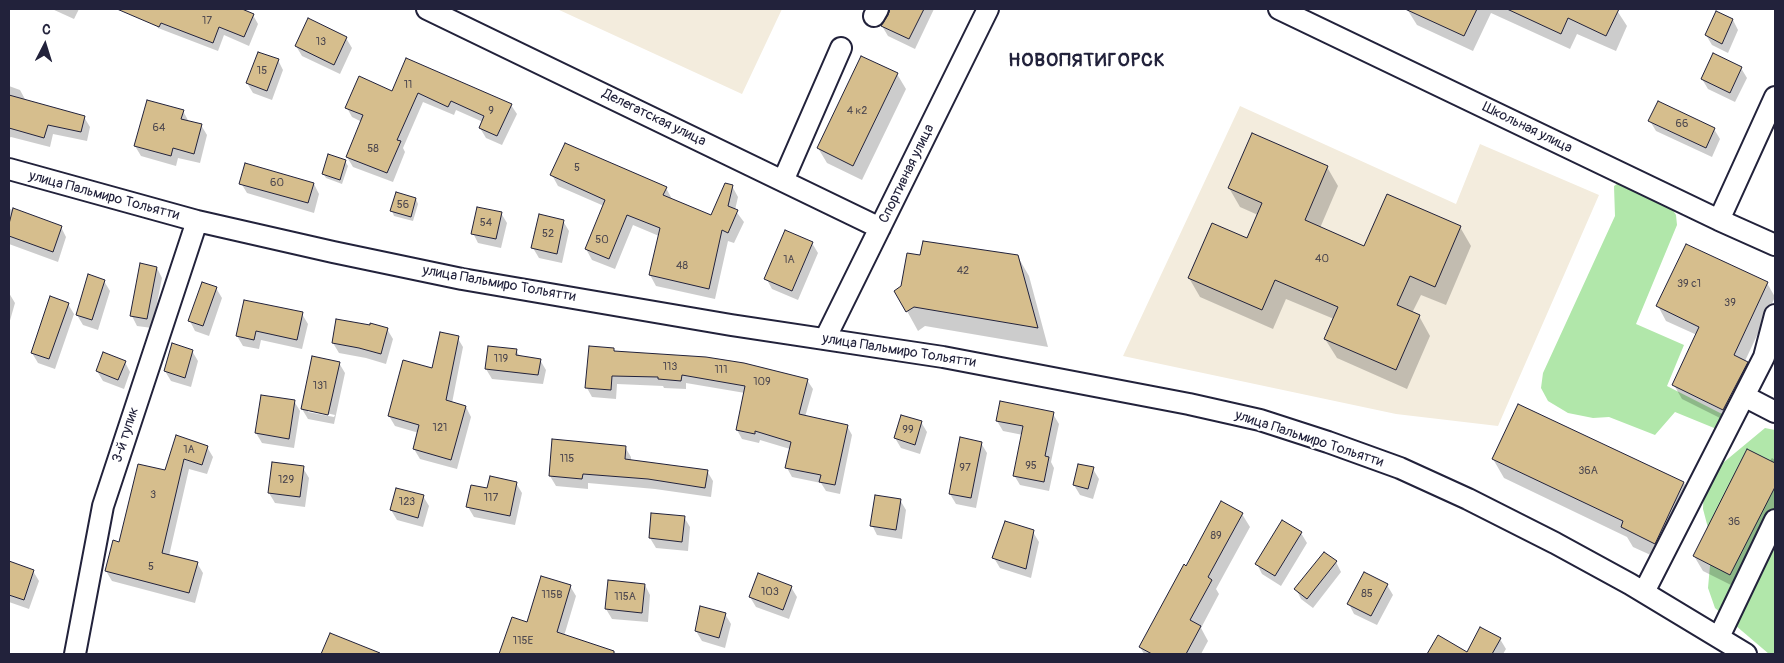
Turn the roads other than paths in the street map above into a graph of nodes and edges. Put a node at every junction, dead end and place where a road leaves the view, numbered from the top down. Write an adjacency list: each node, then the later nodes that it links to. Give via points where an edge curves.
1 (427, 9): 7 (street, Делегатская улица)
2 (988, 9): 10 (street, Спортивная улица)
3 (1279, 9): 8 (street, Школьная улица)
4 (841, 48): 7 (street)
5 (1775, 97): 8 (street)
6 (9, 169): 9 (street, улица Пальмиро Тольятти)
7 (783, 181): 10 (street, Делегатская улица)
8 (1719, 220): 11 (street, Школьная улица)
9 (198, 221): 13 (street, улица Пальмиро Тольятти, via 462,279); 19 (street, 3-й тупик, via 103,506)
10 (880, 228): 13 (street, Спортивная улица)
11 (1775, 245)
12 (1775, 316): 14 (street, via 1764,357)
13 (825, 339): 17 (street, улица Пальмиро Тольятти, via 1063,380 1260,420 1400,468 1555,543)
14 (1744, 396): 15 (street); 17 (street)
15 (1775, 412)
16 (1775, 520): 18 (street)
17 (1644, 592): 18 (street, улица Пальмиро Тольятти)
18 (1719, 637): 20 (street, улица Пальмиро Тольятти)
19 (75, 654)
20 (1746, 654)

